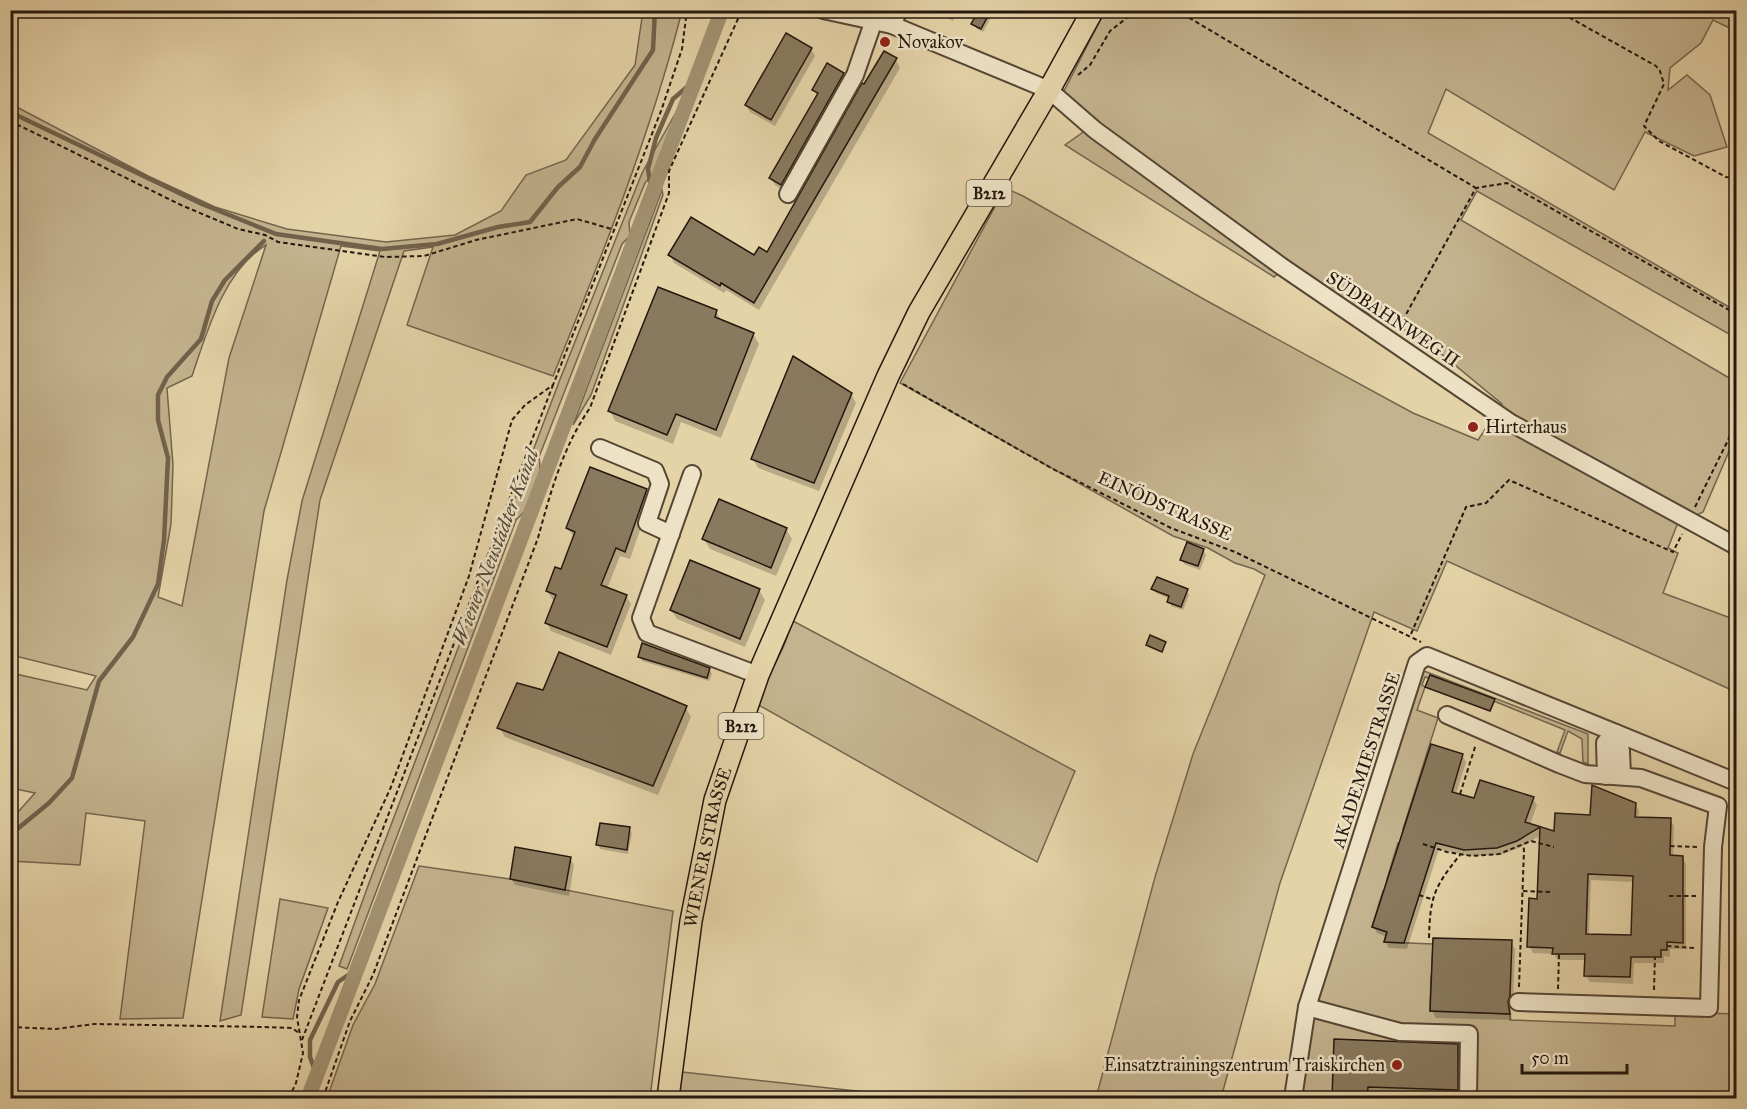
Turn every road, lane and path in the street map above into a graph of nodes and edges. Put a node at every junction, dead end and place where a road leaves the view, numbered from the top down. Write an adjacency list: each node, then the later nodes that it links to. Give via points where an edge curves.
1 (687, 10): 16 (path, via 682,49)
2 (742, 10): 61 (path, via 669,171 669,193 594,398 576,428 550,495 538,538)
3 (823, 10): 9 (street, SÜDBAHNWEG II)
4 (1093, 10): 11 (main road, B212)
5 (1137, 10): 10 (path, via 1110,31 1090,65)
6 (1176, 10): 14 (path)
7 (1556, 10): 13 (path, via 1656,66 1664,84 1644,126 1659,141 1726,177)
8 (896, 18): 9 (street, SÜDBAHNWEG II); 11 (street, SÜDBAHNWEG II)
9 (874, 20): 15 (street, via 855,75)
10 (1074, 80)
11 (1049, 90): 18 (street, SÜDBAHNWEG II, via 1095,130 1271,259); 19 (main road, B212, via 919,312)
12 (10, 121): 16 (path, via 181,205 278,242 385,257 424,256 476,240 577,219)
13 (1737, 178)
14 (1476, 188): 17 (path, via 1507,183); 18 (path)
15 (788, 194)
16 (615, 230): 20 (path)
17 (1737, 314)
18 (1391, 340): 24 (street, SÜDBAHNWEG II, via 1511,423)
19 (888, 376): 27 (path, EINÖDSTRASSE, via 1053,469 1171,528 1235,552); 29 (main road, WIENER STRASSE / B212)
20 (553, 385): 58 (path, via 525,405 513,420 469,576 391,787 338,902 299,1000); 59 (path)
21 (1737, 424): 24 (path)
22 (600, 448): 25 (street, via 655,471 660,484 647,524)
23 (692, 474): 25 (street)
24 (1688, 521): 26 (street, SÜDBAHNWEG II); 27 (path, via 1673,552 1509,480 1486,503 1466,507)
25 (671, 534): 29 (street, via 641,618 647,633)
26 (1737, 546)
27 (1411, 635): 28 (path, EINÖDSTRASSE, via 1427,645)
28 (1427, 657): 32 (street); 56 (street, AKADEMIESTRASSE, via 1417,663)
29 (758, 675): 62 (main road, WIENER STRASSE / B212, via 715,800 691,921)
30 (1447, 715): 31 (street)
31 (1480, 729): 33 (street, via 1585,774); 35 (path)
32 (1616, 733): 33 (street, via 1605,743); 34 (street)
33 (1614, 776): 40 (street, via 1641,778 1718,806)
34 (1737, 782)
35 (1460, 794)
36 (1423, 844): 41 (path)
37 (1523, 845): 39 (path, via 1531,841); 41 (path, via 1492,855); 42 (path)
38 (1670, 846): 40 (path)
39 (1554, 847)
40 (1713, 847): 46 (street)
41 (1460, 855): 47 (path)
42 (1523, 891): 43 (path); 53 (path)
43 (1552, 892)
44 (1419, 895): 47 (path)
45 (1669, 896): 46 (path)
46 (1712, 897): 50 (street)
47 (1431, 899): 48 (path)
48 (1429, 938)
49 (1667, 946): 50 (path)
50 (1711, 948): 55 (street, via 1709,1008)
51 (1559, 954): 54 (path)
52 (1655, 957): 55 (path)
53 (1518, 1002): 54 (street)
54 (1557, 1003): 55 (street)
55 (1654, 1006)
56 (1307, 1007): 63 (street, AKADEMIESTRASSE); 64 (street, via 1400,1032 1469,1034)
57 (10, 1026): 58 (path, via 264,1027 292,1028)
58 (299, 1033): 59 (path)
59 (302, 1040): 60 (path, via 303,1053)
60 (290, 1098)
61 (323, 1098)
62 (668, 1098)
63 (1293, 1098)
64 (1468, 1098)

